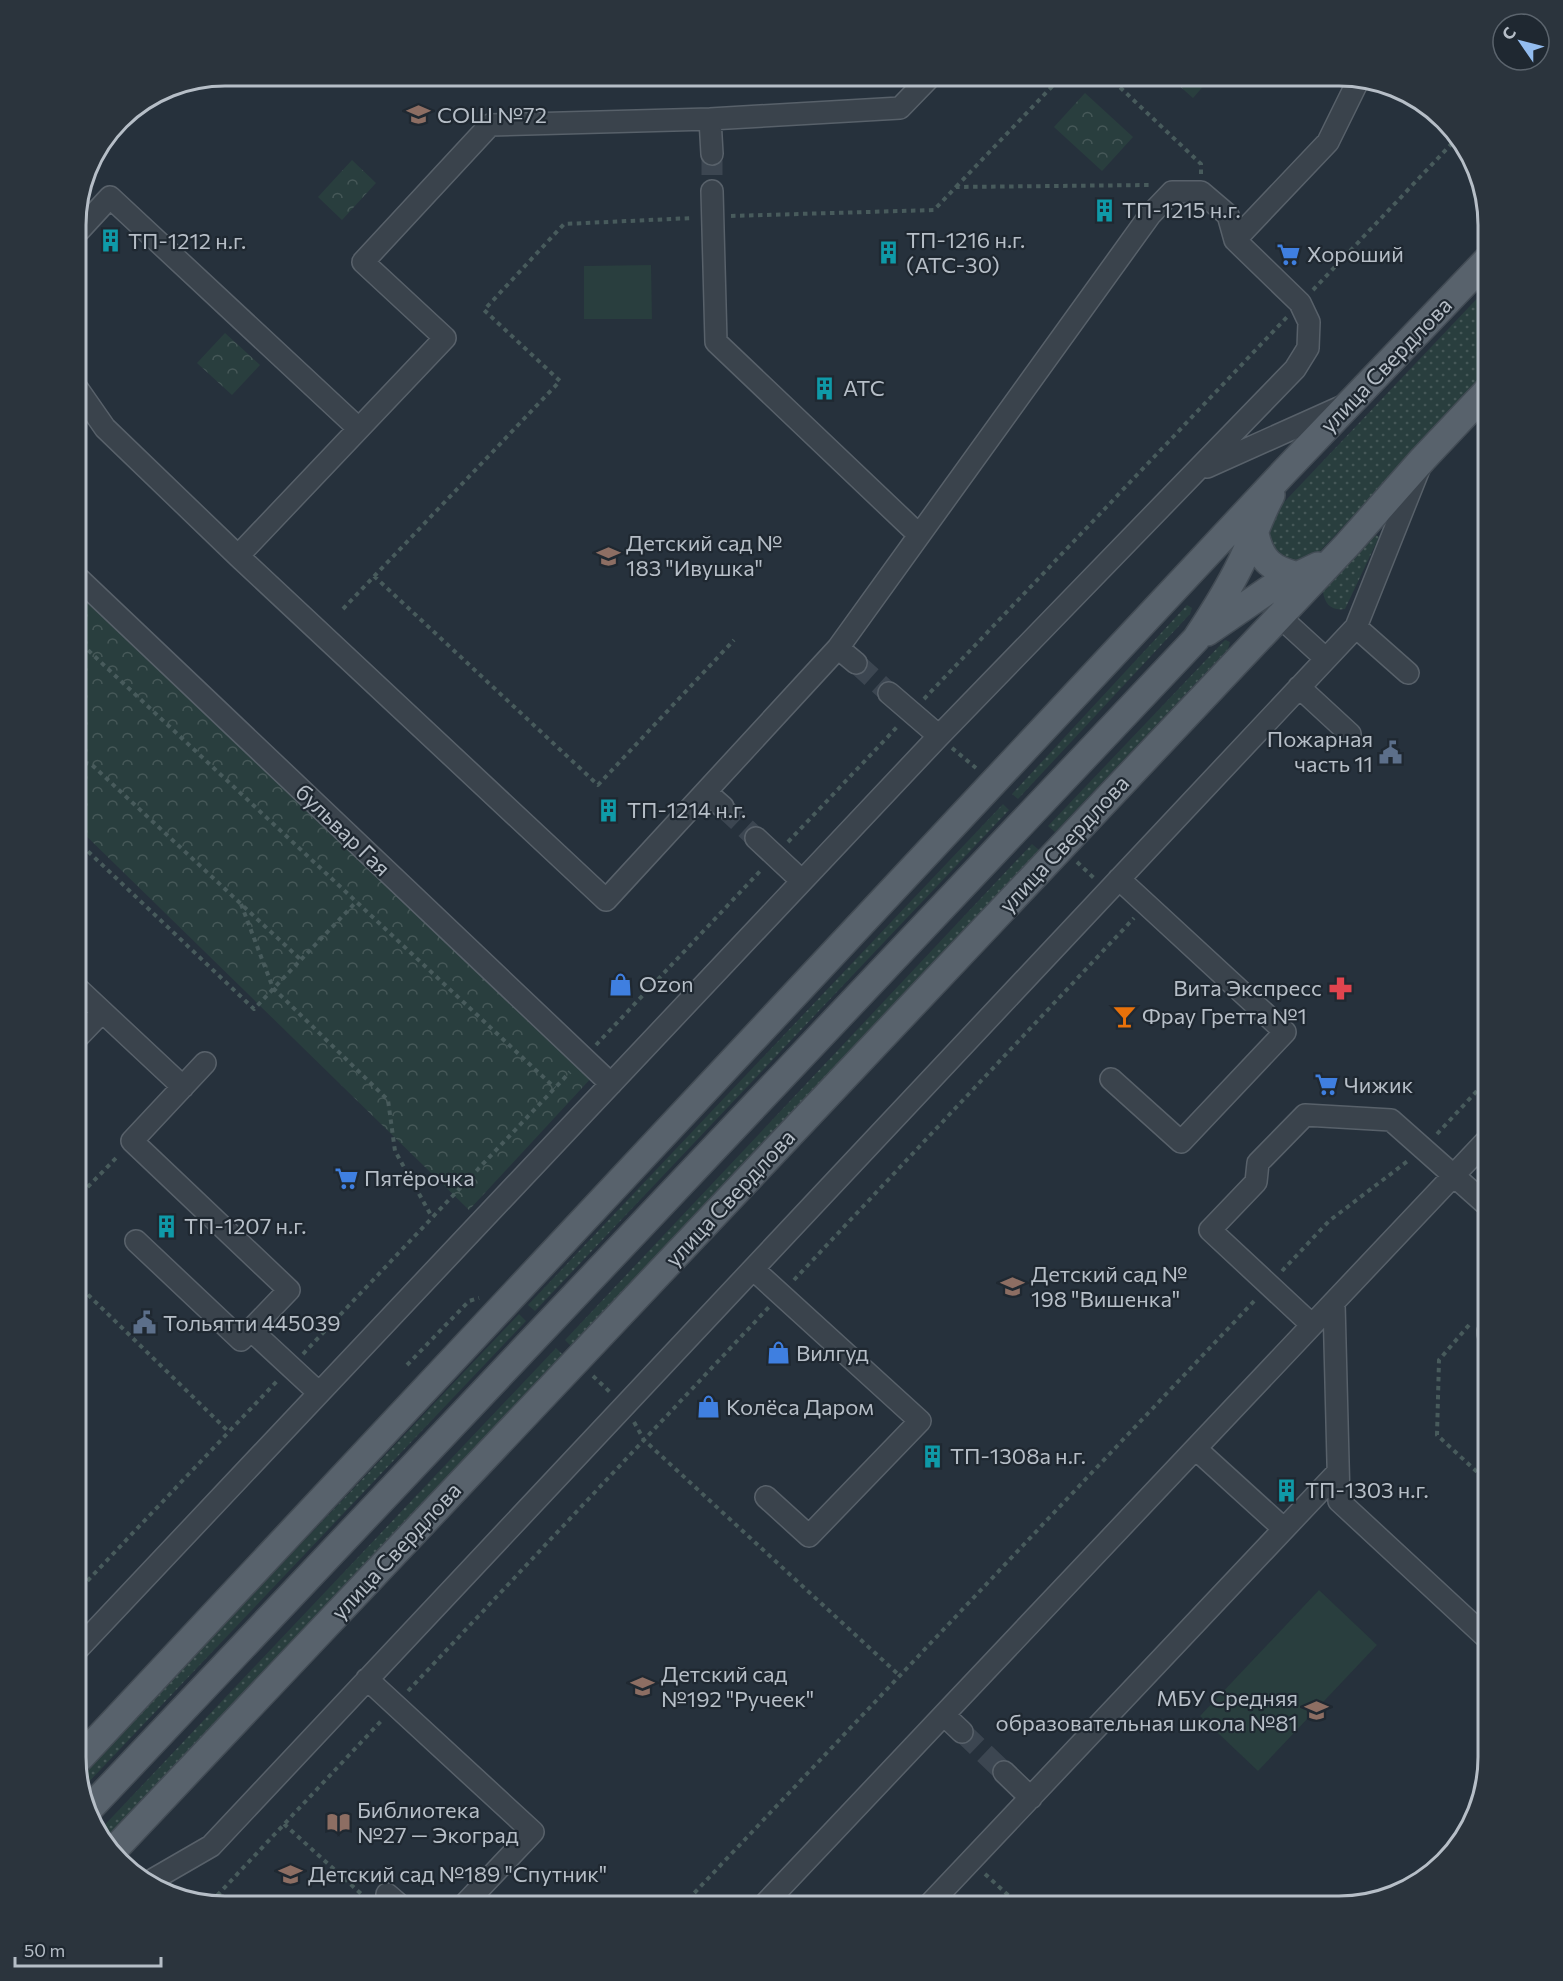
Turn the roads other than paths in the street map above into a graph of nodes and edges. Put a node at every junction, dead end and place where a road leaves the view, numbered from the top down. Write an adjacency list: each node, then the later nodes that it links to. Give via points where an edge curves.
1 (922, 86): 3 (street, via 900,108)
2 (1355, 87): 7 (street, via 1328,142)
3 (711, 119): 4 (street); 12 (street, via 490,125 363,262 445,338)
4 (712, 154)
5 (712, 191): 17 (street, via 716,342)
6 (86, 223): 12 (street, via 110,197)
7 (1235, 240): 15 (street, via 1300,303 1309,322 1308,348 1295,369); 17 (street, via 1228,215 1201,192 1172,192 1150,215)
8 (1478, 269): 11 (main road, улица Свердлова)
9 (86, 401): 19 (street, via 105,428)
10 (1478, 401): 13 (main road, улица Свердлова)
11 (1351, 402): 14 (main road, улица Свердлова); 15 (street)
12 (358, 428): 19 (street)
13 (1423, 459): 18 (main road, улица Свердлова); 23 (street)
14 (1285, 471): 16 (main road, улица Свердлова); 63 (main road, улица Свердлова)
15 (1197, 472): 32 (street)
16 (1255, 534): 20 (main road, via 1259,551 1268,563 1284,573); 24 (main road, улица Свердлова)
17 (919, 535): 25 (street)
18 (1348, 544): 20 (main road, улица Свердлова); 22 (main road, улица Свердлова)
19 (238, 556): 33 (street, via 606,900)
20 (1299, 576): 24 (main road, улица Свердлова, via 1270,589)
21 (86, 585): 43 (street, бульвар Гая)
22 (1279, 616): 26 (street); 67 (main road, улица Свердлова)
23 (1356, 627): 26 (street); 28 (street)
24 (1196, 639): 66 (main road, улица Свердлова)
25 (838, 648): 27 (street); 33 (street)
26 (1326, 659): 29 (street)
27 (856, 663)
28 (1408, 673)
29 (1299, 687): 31 (street); 37 (street)
30 (889, 693): 32 (street)
31 (1350, 734)
32 (939, 736): 36 (street)
33 (706, 792): 34 (street)
34 (723, 807)
35 (756, 838): 36 (street)
36 (802, 881): 43 (street)
37 (1113, 885): 42 (street, via 1147,904 1286,1032 1180,1142); 49 (street)
38 (86, 997): 39 (street)
39 (102, 1012): 40 (street); 44 (street)
40 (86, 1029)
41 (205, 1063): 44 (street)
42 (1111, 1079)
43 (611, 1084): 53 (street)
44 (183, 1087): 52 (street, via 132,1141 289,1290)
45 (1478, 1150): 46 (street)
46 (1454, 1176): 47 (street); 50 (street); 51 (street, via 1390,1120 1305,1114 1258,1163 1256,1182 1210,1230)
47 (1478, 1197)
48 (136, 1241): 52 (street, via 241,1340)
49 (753, 1269): 56 (street, via 920,1421 809,1536); 60 (street)
50 (1334, 1303): 51 (street); 55 (street)
51 (1312, 1325): 54 (street)
52 (251, 1330): 53 (street)
53 (319, 1393): 59 (street)
54 (1196, 1449): 57 (street); 61 (street)
55 (1337, 1473): 57 (street); 58 (street, via 1339,1501)
56 (766, 1497)
57 (1284, 1529): 65 (street)
58 (1478, 1630)
59 (86, 1640)
60 (367, 1679): 68 (street, via 211,1846); 69 (street, via 533,1832)
61 (944, 1714): 62 (street); 70 (street)
62 (962, 1732)
63 (86, 1750)
64 (1004, 1772): 65 (street)
65 (1030, 1798): 71 (street)
66 (94, 1804)
67 (118, 1846)
68 (157, 1877)
69 (472, 1896)
70 (772, 1896)
71 (938, 1896)

